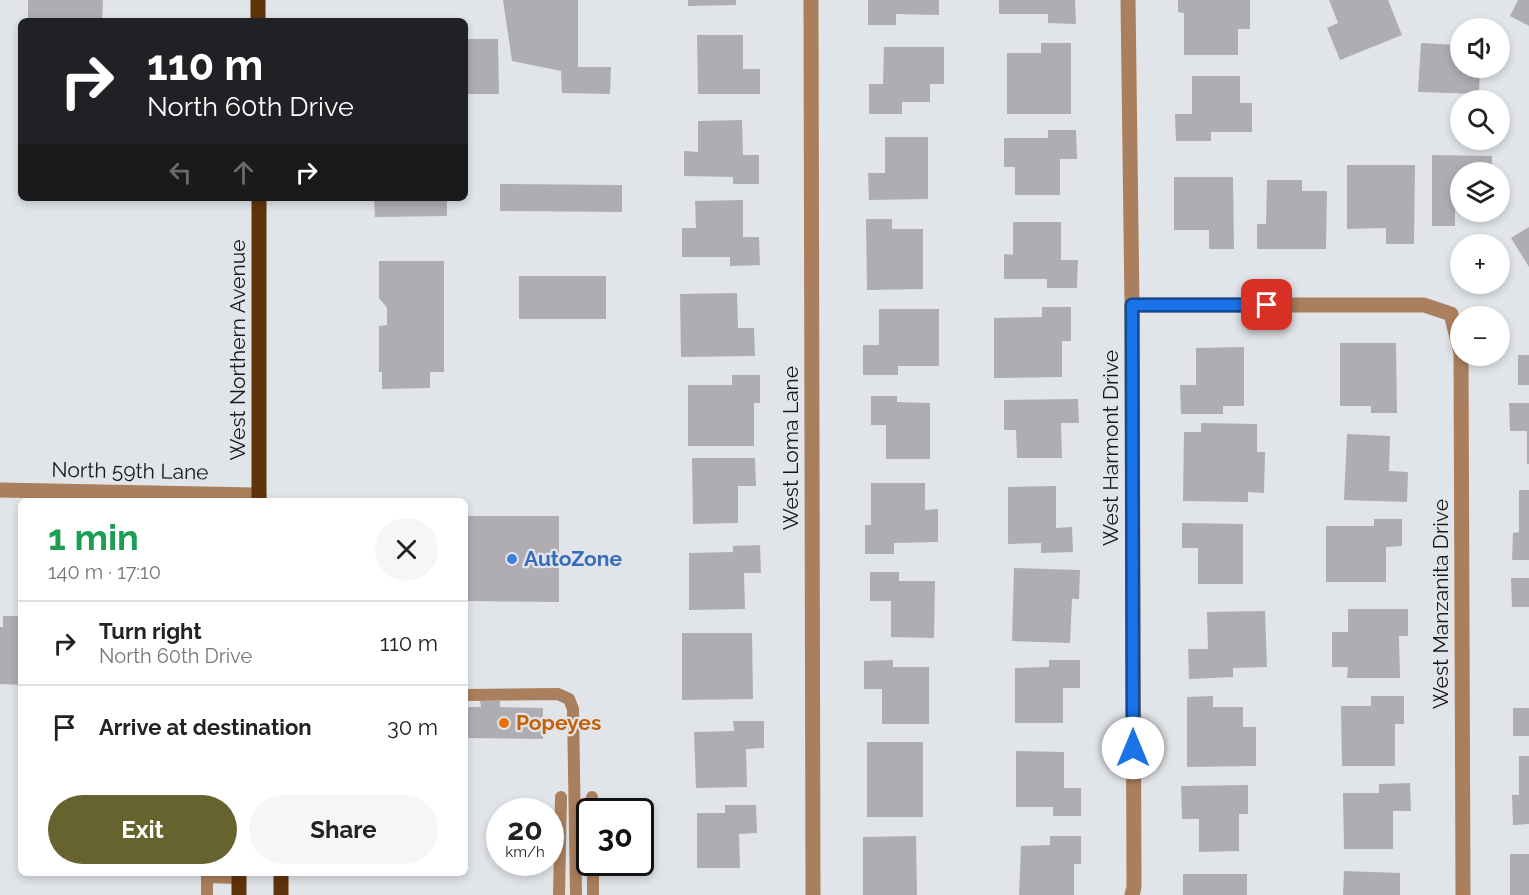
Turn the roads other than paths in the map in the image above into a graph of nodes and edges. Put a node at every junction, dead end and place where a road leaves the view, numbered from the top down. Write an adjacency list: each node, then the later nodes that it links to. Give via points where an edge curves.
1 (258, 0): 4 (main road)
2 (811, 0): 21 (street, West Loma Lane)
3 (1128, 0): 6 (street, West Harmont Drive)
4 (258, 18)
5 (259, 201): 8 (main road, West Northern Avenue)
6 (1132, 305): 22 (street, West Harmont Drive); 23 (street, West Manzanita Drive, via 1424,305 1451,314 1461,353)
7 (0, 490): 8 (street, North 59th Lane)
8 (259, 498)
9 (468, 695): 19 (lane, via 558,694 568,699 573,709)
10 (561, 797): 18 (lane)
11 (222, 876): 15 (lane, via 207,877)
12 (238, 876): 16 (main road)
13 (281, 876): 17 (main road)
14 (592, 876): 20 (lane)
15 (207, 895)
16 (239, 895)
17 (281, 895)
18 (559, 895)
19 (576, 895)
20 (593, 895)
21 (813, 895)
22 (1132, 895)
23 (1463, 895)

